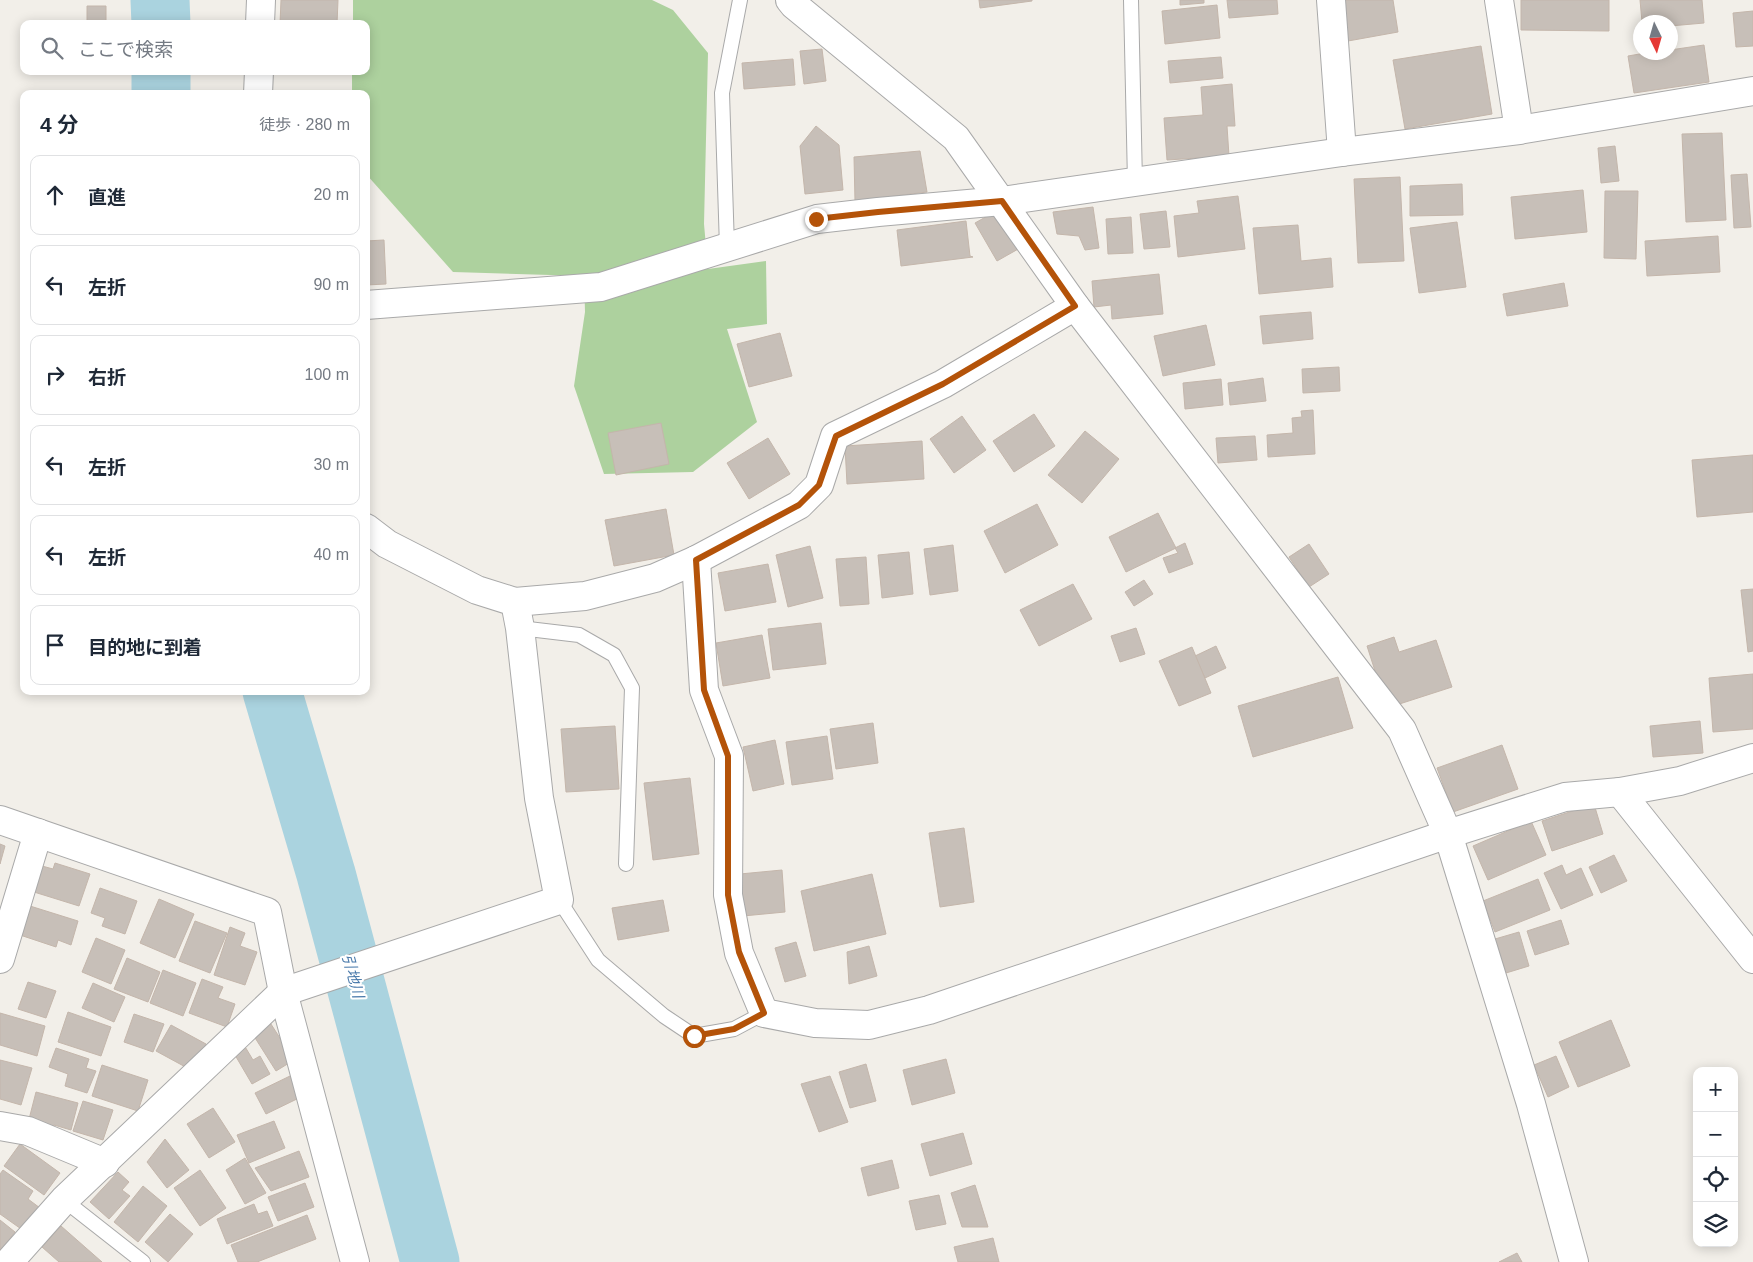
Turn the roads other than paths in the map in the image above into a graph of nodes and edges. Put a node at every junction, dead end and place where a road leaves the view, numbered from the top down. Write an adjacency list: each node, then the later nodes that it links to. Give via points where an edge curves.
1 (261, 0): 7 (street)
2 (740, 0): 15 (lane, via 722,93)
3 (790, 0): 14 (street, via 956,138)
4 (1131, 0): 13 (lane)
5 (1331, 0): 12 (street)
6 (1499, 0): 11 (street)
7 (260, 20)
8 (259, 75): 9 (street)
9 (258, 90)
10 (1753, 91): 11 (street)
11 (1519, 130): 12 (street)
12 (1342, 152): 13 (street)
13 (1135, 182): 14 (street)
14 (1002, 201): 15 (street, via 816,219); 17 (street)
15 (727, 247): 16 (street, via 601,287)
16 (370, 305)
17 (1075, 306): 19 (street, via 943,384 836,436 819,485 799,505); 26 (street, via 1402,730)
18 (370, 531): 20 (street, via 387,544 477,590)
19 (696, 560): 20 (street, via 655,578 585,596); 32 (street, via 704,690 728,756 728,895 739,952)
20 (515, 602): 21 (street)
21 (520, 628): 27 (lane, via 579,635 614,655 632,688); 28 (street, via 539,798)
22 (1753, 758): 23 (street, via 1680,781)
23 (1620, 792): 26 (street, via 1565,797); 29 (street)
24 (0, 820): 25 (street)
25 (38, 833): 30 (street); 31 (street, via 267,912)
26 (1448, 834): 32 (street, via 928,1010 869,1025 815,1023); 39 (street, via 1531,1104)
27 (626, 864)
28 (560, 900): 31 (street); 32 (lane, via 598,960 664,1016 694,1036 734,1029)
29 (1753, 958)
30 (0, 959)
31 (295, 988): 34 (street); 38 (street)
32 (764, 1013)
33 (0, 1126): 34 (street, via 28,1131)
34 (104, 1163): 35 (street)
35 (64, 1200): 36 (street); 37 (lane)
36 (9, 1262)
37 (143, 1262)
38 (355, 1262)
39 (1574, 1262)

